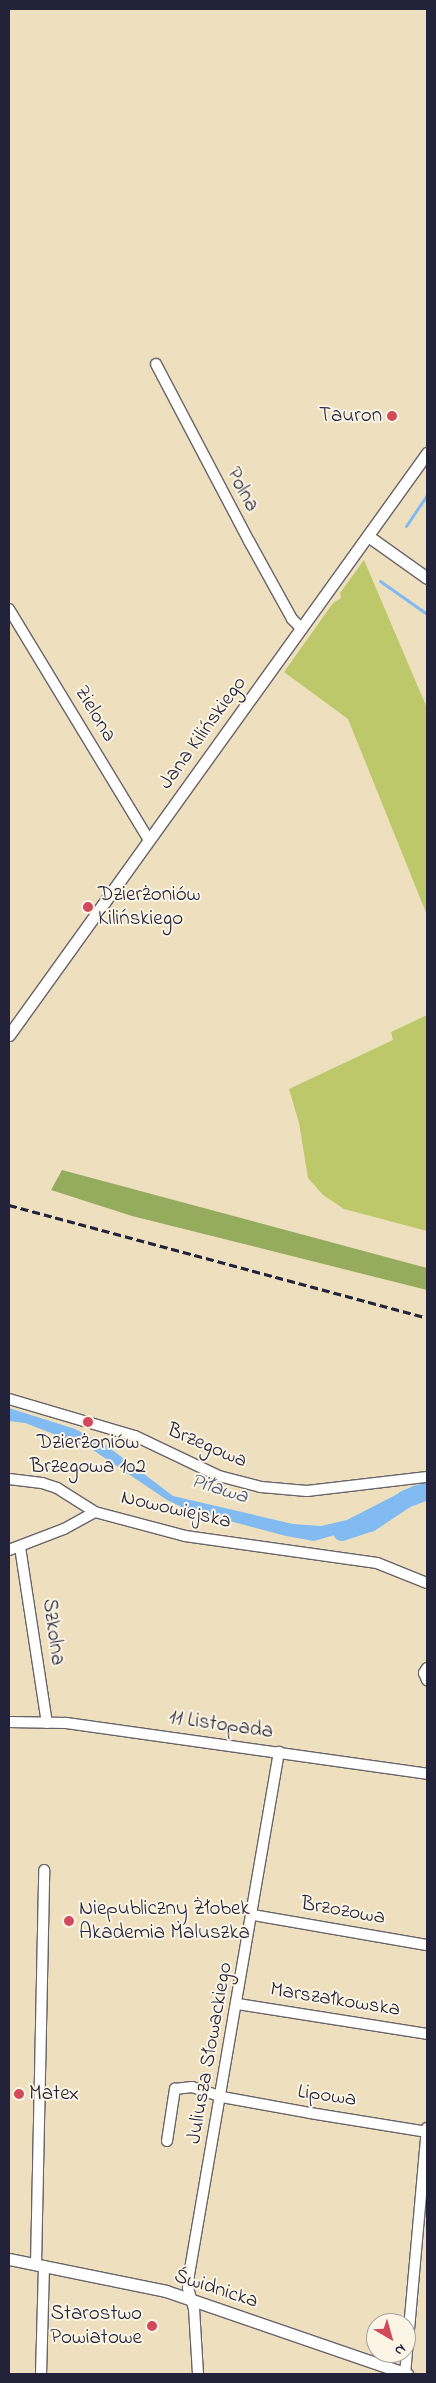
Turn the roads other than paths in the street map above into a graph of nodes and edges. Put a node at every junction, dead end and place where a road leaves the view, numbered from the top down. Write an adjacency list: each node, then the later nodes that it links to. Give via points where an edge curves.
1 (156, 364): 6 (street, Polna, via 292,619)
2 (427, 453): 3 (street, Jana Kilińskiego)
3 (368, 536): 4 (street); 6 (street, Jana Kilińskiego)
4 (427, 578)
5 (9, 609): 7 (street, Zielona)
6 (302, 629): 7 (street, Jana Kilińskiego)
7 (149, 840): 8 (street, Jana Kilińskiego)
8 (9, 1035)
9 (9, 1399): 10 (street, Brzegowa, via 135,1436 219,1476 261,1487 307,1491)
10 (427, 1477)
11 (9, 1479): 12 (street, via 57,1488)
12 (95, 1512): 13 (street, Nowowiejska); 15 (street, Nowowiejska, via 185,1536 378,1563 398,1568)
13 (20, 1547): 14 (street, Nowowiejska); 19 (street, Szkolna)
14 (9, 1550)
15 (427, 1583)
16 (427, 1668): 17 (street, via 424,1673)
17 (427, 1680)
18 (9, 1722): 19 (street, 11 Listopada)
19 (47, 1723): 20 (street, 11 Listopada, via 148,1733)
20 (279, 1752): 21 (street, 11 Listopada); 23 (street, Juliusza Słowackiego)
21 (427, 1774)
22 (44, 1870): 32 (street)
23 (253, 1915): 24 (street, Brzozowa); 25 (street, Juliusza Słowackiego)
24 (427, 1945)
25 (238, 2004): 26 (street, Marszałkowska); 27 (street, Juliusza Słowackiego)
26 (427, 2034)
27 (222, 2097): 29 (street, Lipowa); 30 (street, Lipowa, via 192,2087 175,2089); 33 (street, Juliusza Słowackiego, via 188,2288)
28 (427, 2128): 29 (street)
29 (427, 2132): 36 (street)
30 (167, 2141)
31 (9, 2259): 32 (street, Świdnicka)
32 (40, 2266): 33 (street, Świdnicka); 34 (street)
33 (192, 2300): 35 (street, Juliusza Słowackiego); 36 (street, Świdnicka)
34 (42, 2374)
35 (198, 2374)
36 (405, 2374)

